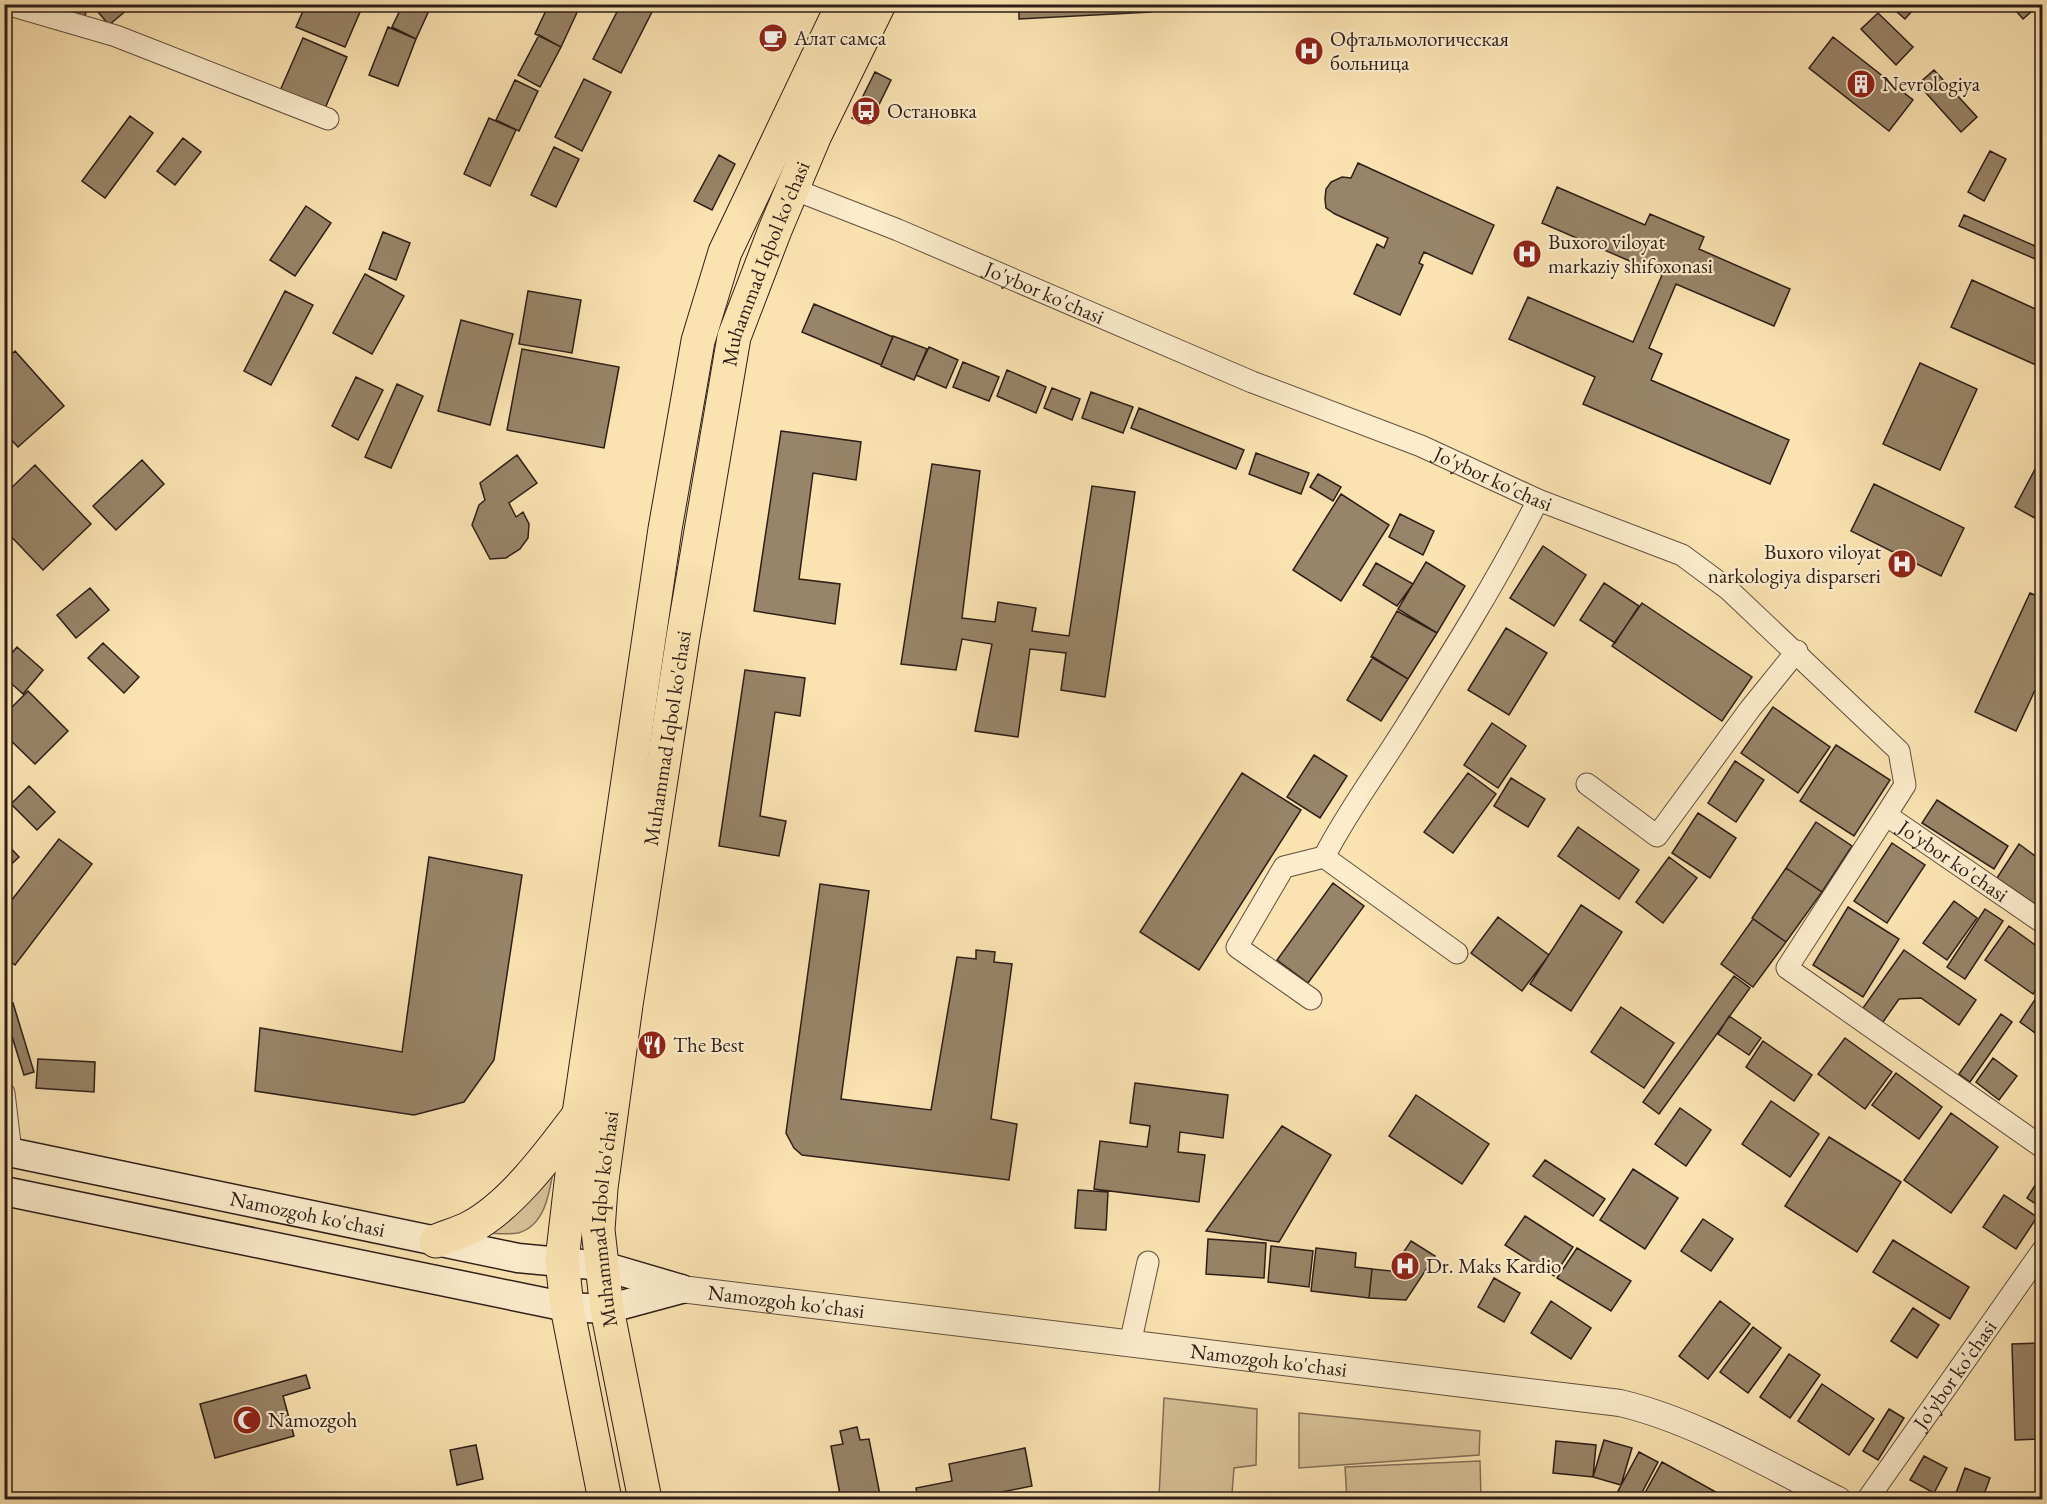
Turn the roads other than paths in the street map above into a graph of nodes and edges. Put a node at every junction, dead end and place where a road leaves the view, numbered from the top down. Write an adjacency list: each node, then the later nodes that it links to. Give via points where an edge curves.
1 (6, 4): 4 (street, via 116,36)
2 (843, 4): 15 (main road, Muhammad Iqbol ko'chasi, via 725,252 698,341 665,529)
3 (879, 4): 5 (main road, Muhammad Iqbol ko'chasi)
4 (327, 119)
5 (793, 189): 6 (street, Jo'ybor ko'chasi, via 1252,382 1420,446); 23 (main road, Muhammad Iqbol ko'chasi, via 734,337 624,1017 601,1188 598,1230)
6 (1538, 500): 7 (street, Jo'ybor ko'chasi, via 1682,555 1728,589); 10 (street, via 1508,559 1404,729 1340,824)
7 (1797, 651): 8 (street, via 1657,836); 9 (street, Jo'ybor ko'chasi, via 1899,751 1905,785)
8 (1587, 784)
9 (1886, 815): 11 (street, Jo'ybor ko'chasi); 16 (street, via 1787,968)
10 (1324, 856): 12 (street); 13 (street, via 1284,867 1237,947)
11 (2043, 922)
12 (1457, 953)
13 (1311, 999)
14 (4, 1093): 17 (street)
15 (579, 1114): 19 (main road, via 530,1176 491,1212 469,1229); 21 (main road, Muhammad Iqbol ko'chasi)
16 (2043, 1147)
17 (8, 1152): 19 (main road, Namozgoh ko'chasi)
18 (4, 1191): 25 (main road, Namozgoh ko'chasi)
19 (436, 1241): 21 (main road, Namozgoh ko'chasi, via 518,1258)
20 (2043, 1251): 31 (street, Jo'ybor ko'chasi)
21 (562, 1260): 23 (main road, Namozgoh ko'chasi); 25 (main road, Muhammad Iqbol ko'chasi)
22 (1148, 1262): 27 (street)
23 (603, 1266): 24 (main road, Namozgoh ko'chasi); 26 (main road, Muhammad Iqbol ko'chasi)
24 (681, 1289): 26 (main road, Namozgoh ko'chasi); 27 (street, Namozgoh ko'chasi)
25 (567, 1307): 26 (main road, Namozgoh ko'chasi); 28 (main road, Muhammad Iqbol ko'chasi)
26 (607, 1309): 29 (main road, Muhammad Iqbol ko'chasi)
27 (1130, 1344): 30 (street, Namozgoh ko'chasi, via 1620,1403 1651,1410)
28 (605, 1500)
29 (645, 1500)
30 (1838, 1500)
31 (1867, 1500)

